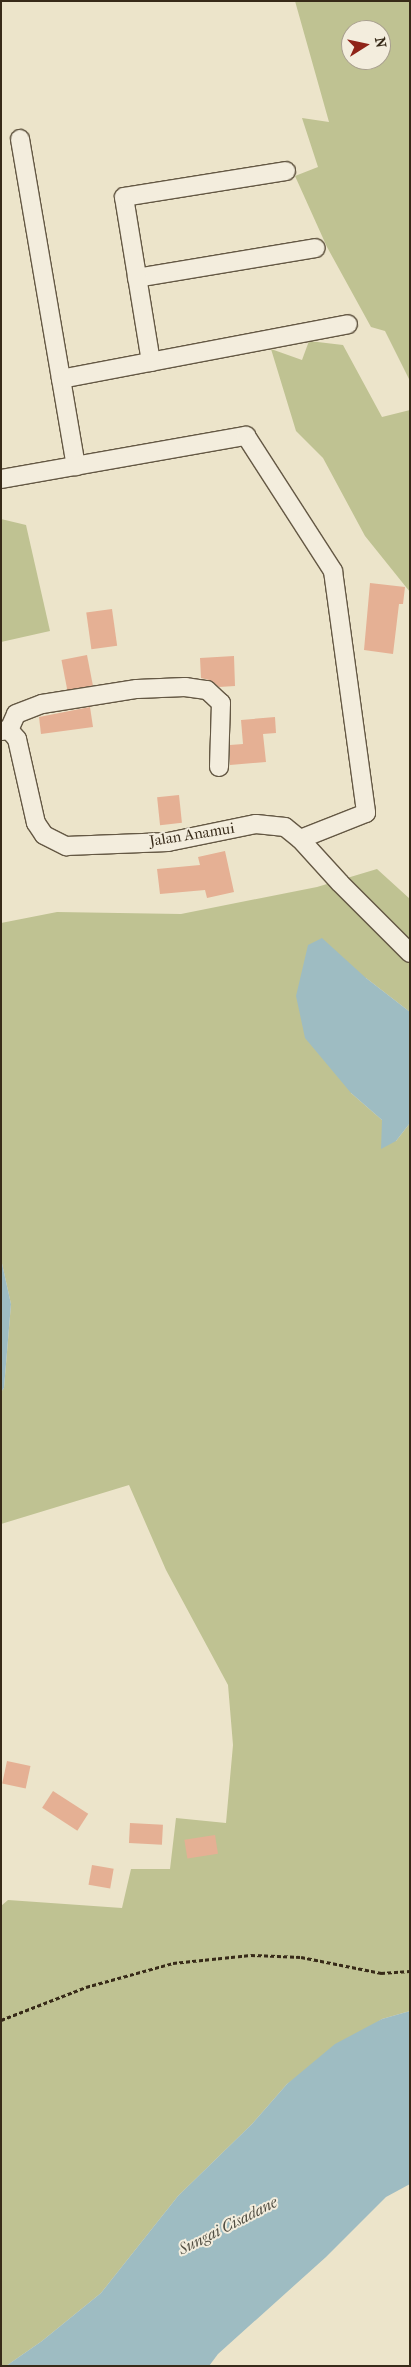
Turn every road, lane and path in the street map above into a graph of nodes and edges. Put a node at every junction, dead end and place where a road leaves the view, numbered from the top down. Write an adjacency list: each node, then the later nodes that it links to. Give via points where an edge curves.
1 (20, 139): 7 (street)
2 (286, 170): 4 (street, via 124,197)
3 (316, 248): 4 (street)
4 (137, 278): 6 (street)
5 (348, 324): 6 (street)
6 (151, 362): 7 (street)
7 (61, 379): 8 (street)
8 (76, 466): 9 (street); 12 (street, via 246,436 333,571 366,814)
9 (1, 478)
10 (5, 731): 11 (street, via 16,714 42,704 137,689 185,686 207,690 221,703); 12 (street, Jalan Anamui, via 17,739 36,823 44,835 66,846 168,842 256,824 285,827)
11 (219, 767)
12 (300, 839): 13 (street, Jalan Anamui)
13 (410, 953)
14 (410, 1971): 15 (path, via 381,1972 291,1956 251,1955 173,1964 86,1987)
15 (1, 2020)

